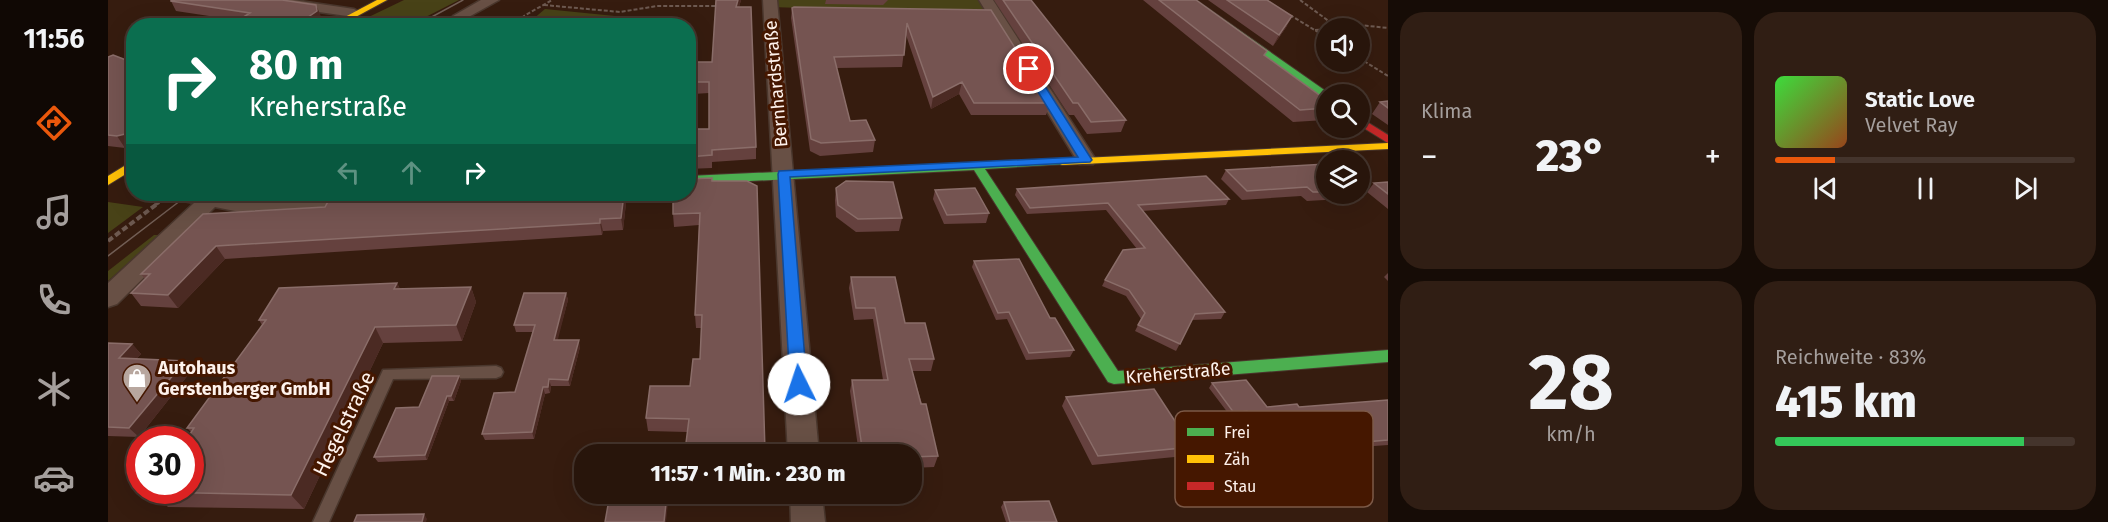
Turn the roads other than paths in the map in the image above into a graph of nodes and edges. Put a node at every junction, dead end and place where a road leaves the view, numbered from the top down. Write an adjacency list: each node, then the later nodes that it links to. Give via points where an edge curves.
1 (263, 0): 7 (street)
2 (383, 0): 7 (street)
3 (492, 0): 8 (street)
4 (1191, 0): 10 (street)
5 (772, 7): 16 (street, Bernhardstraße)
6 (988, 9): 14 (street)
7 (354, 13): 9 (street)
8 (460, 16)
9 (346, 18)
10 (1316, 89)
11 (1370, 128): 12 (street)
12 (1388, 140)
13 (1388, 146): 14 (street)
14 (1086, 160): 15 (street)
15 (976, 165): 16 (street); 22 (street, Kreherstraße, via 1114,378)
16 (783, 174): 17 (street); 24 (street, Bernhardstraße)
17 (696, 179)
18 (208, 201): 21 (street)
19 (227, 201): 20 (street, via 250,207)
20 (349, 201)
21 (108, 298)
22 (1388, 356)
23 (496, 372): 26 (lane, Hegelstraße, via 388,374)
24 (803, 444)
25 (807, 504): 27 (street)
26 (321, 522)
27 (808, 522)

